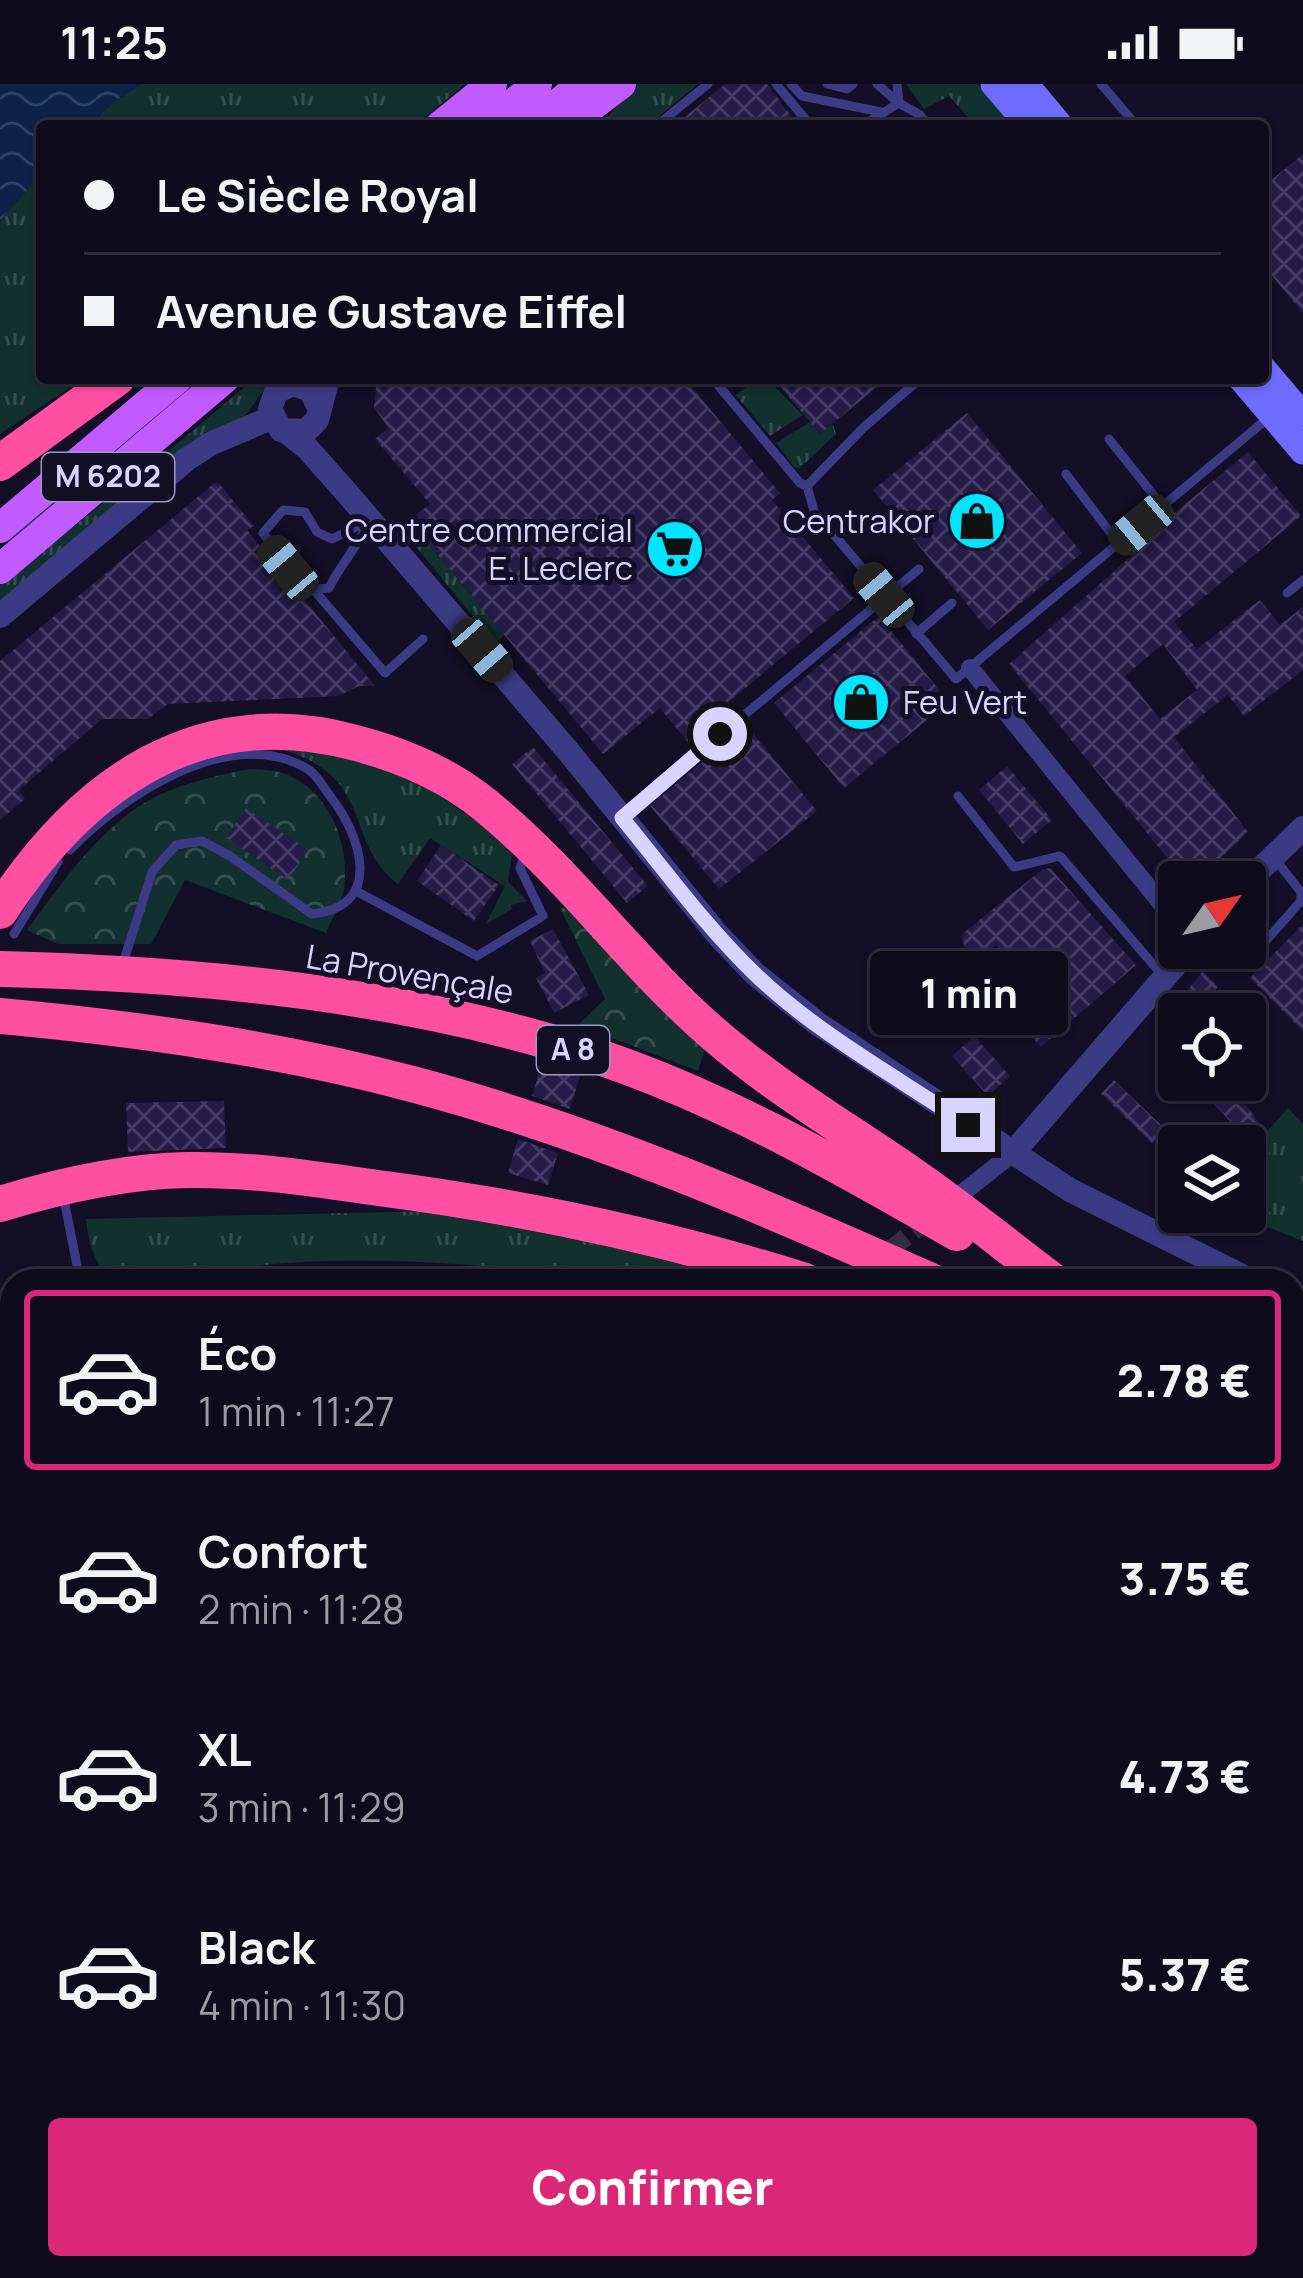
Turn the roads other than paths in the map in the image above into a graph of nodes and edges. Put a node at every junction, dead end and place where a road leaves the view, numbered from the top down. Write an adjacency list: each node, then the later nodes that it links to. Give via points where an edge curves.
1 (492, 84): 17 (main road)
2 (537, 84): 18 (main road)
3 (582, 84): 19 (main road)
4 (621, 84): 20 (main road); 21 (street)
5 (708, 84): 22 (lane)
6 (776, 84): 23 (lane)
7 (791, 84): 16 (lane, via 802,96)
8 (827, 84): 9 (lane)
9 (853, 84)
10 (877, 84): 15 (lane)
11 (897, 84): 15 (lane)
12 (994, 84): 26 (main road)
13 (1025, 84): 27 (main road)
14 (1101, 84): 28 (lane)
15 (899, 103): 16 (lane); 25 (lane)
16 (880, 112): 24 (lane)
17 (447, 120)
18 (492, 120)
19 (538, 120)
20 (573, 120)
21 (593, 120)
22 (663, 120)
23 (806, 120)
24 (870, 120)
25 (923, 120)
26 (1025, 120)
27 (1055, 120)
28 (1132, 120)
29 (1269, 375): 38 (main road)
30 (109, 384): 42 (highway)
31 (171, 384): 47 (main road, M 6202)
32 (218, 384): 51 (main road, M 6202)
33 (324, 384): 39 (street)
34 (717, 384): 44 (lane)
35 (914, 384): 44 (lane)
36 (1246, 384): 37 (main road)
37 (1272, 414): 41 (main road); 45 (lane)
38 (1303, 416)
39 (298, 421): 46 (street); 58 (street, via 212,443)
40 (1109, 439): 45 (lane)
41 (1303, 452)
42 (0, 464)
43 (1066, 474): 49 (lane)
44 (807, 486): 56 (lane, via 814,511)
45 (1162, 507): 49 (lane)
46 (370, 520): 48 (lane); 50 (lane); 63 (street)
47 (0, 528)
48 (332, 539): 50 (lane); 54 (lane, via 305,512 283,510 263,533)
49 (1119, 544): 61 (lane)
50 (342, 562): 54 (lane, via 329,588)
51 (0, 569)
52 (919, 569): 56 (lane)
53 (1303, 580): 55 (lane)
54 (313, 589): 60 (lane, via 385,673)
55 (1287, 593)
56 (884, 595): 59 (lane); 63 (lane)
57 (952, 603): 59 (lane)
58 (0, 616)
59 (916, 634): 61 (lane, via 956,679)
60 (423, 640)
61 (970, 668): 68 (street)
62 (958, 796): 74 (lane, via 1014,867 1060,856)
63 (622, 818): 76 (street, via 717,934 784,999)
64 (530, 844): 67 (lane, via 520,868 543,916 477,956); 69 (highway, via 482,802 375,748 305,733 227,735 168,752 75,814 25,872); 84 (highway, via 725,1044)
65 (1292, 844): 66 (street); 70 (lane, via 1301,901)
66 (1266, 866)
67 (356, 891): 69 (lane, via 363,866 347,817 309,768 257,754 197,764 142,791 97,822); 73 (lane, via 331,912 312,914 202,841 176,845 152,872)
68 (1158, 899)
69 (7, 922)
70 (1266, 940)
71 (0, 969): 73 (highway, La Provençale / A 8)
72 (1172, 969): 74 (street)
73 (119, 974): 83 (highway, La Provençale / A 8, via 452,1015 607,1060 777,1131)
74 (1164, 978): 76 (street)
75 (0, 1016): 82 (highway, A 8, via 254,1049 413,1084 620,1151)
76 (1012, 1154): 78 (street); 85 (street)
77 (62, 1188): 79 (highway); 80 (lane); 81 (highway, via 182,1170 252,1171 513,1206)
78 (957, 1197)
79 (0, 1204)
80 (78, 1269)
81 (767, 1269)
82 (902, 1269)
83 (1017, 1269)
84 (1037, 1269)
85 (1228, 1269)

